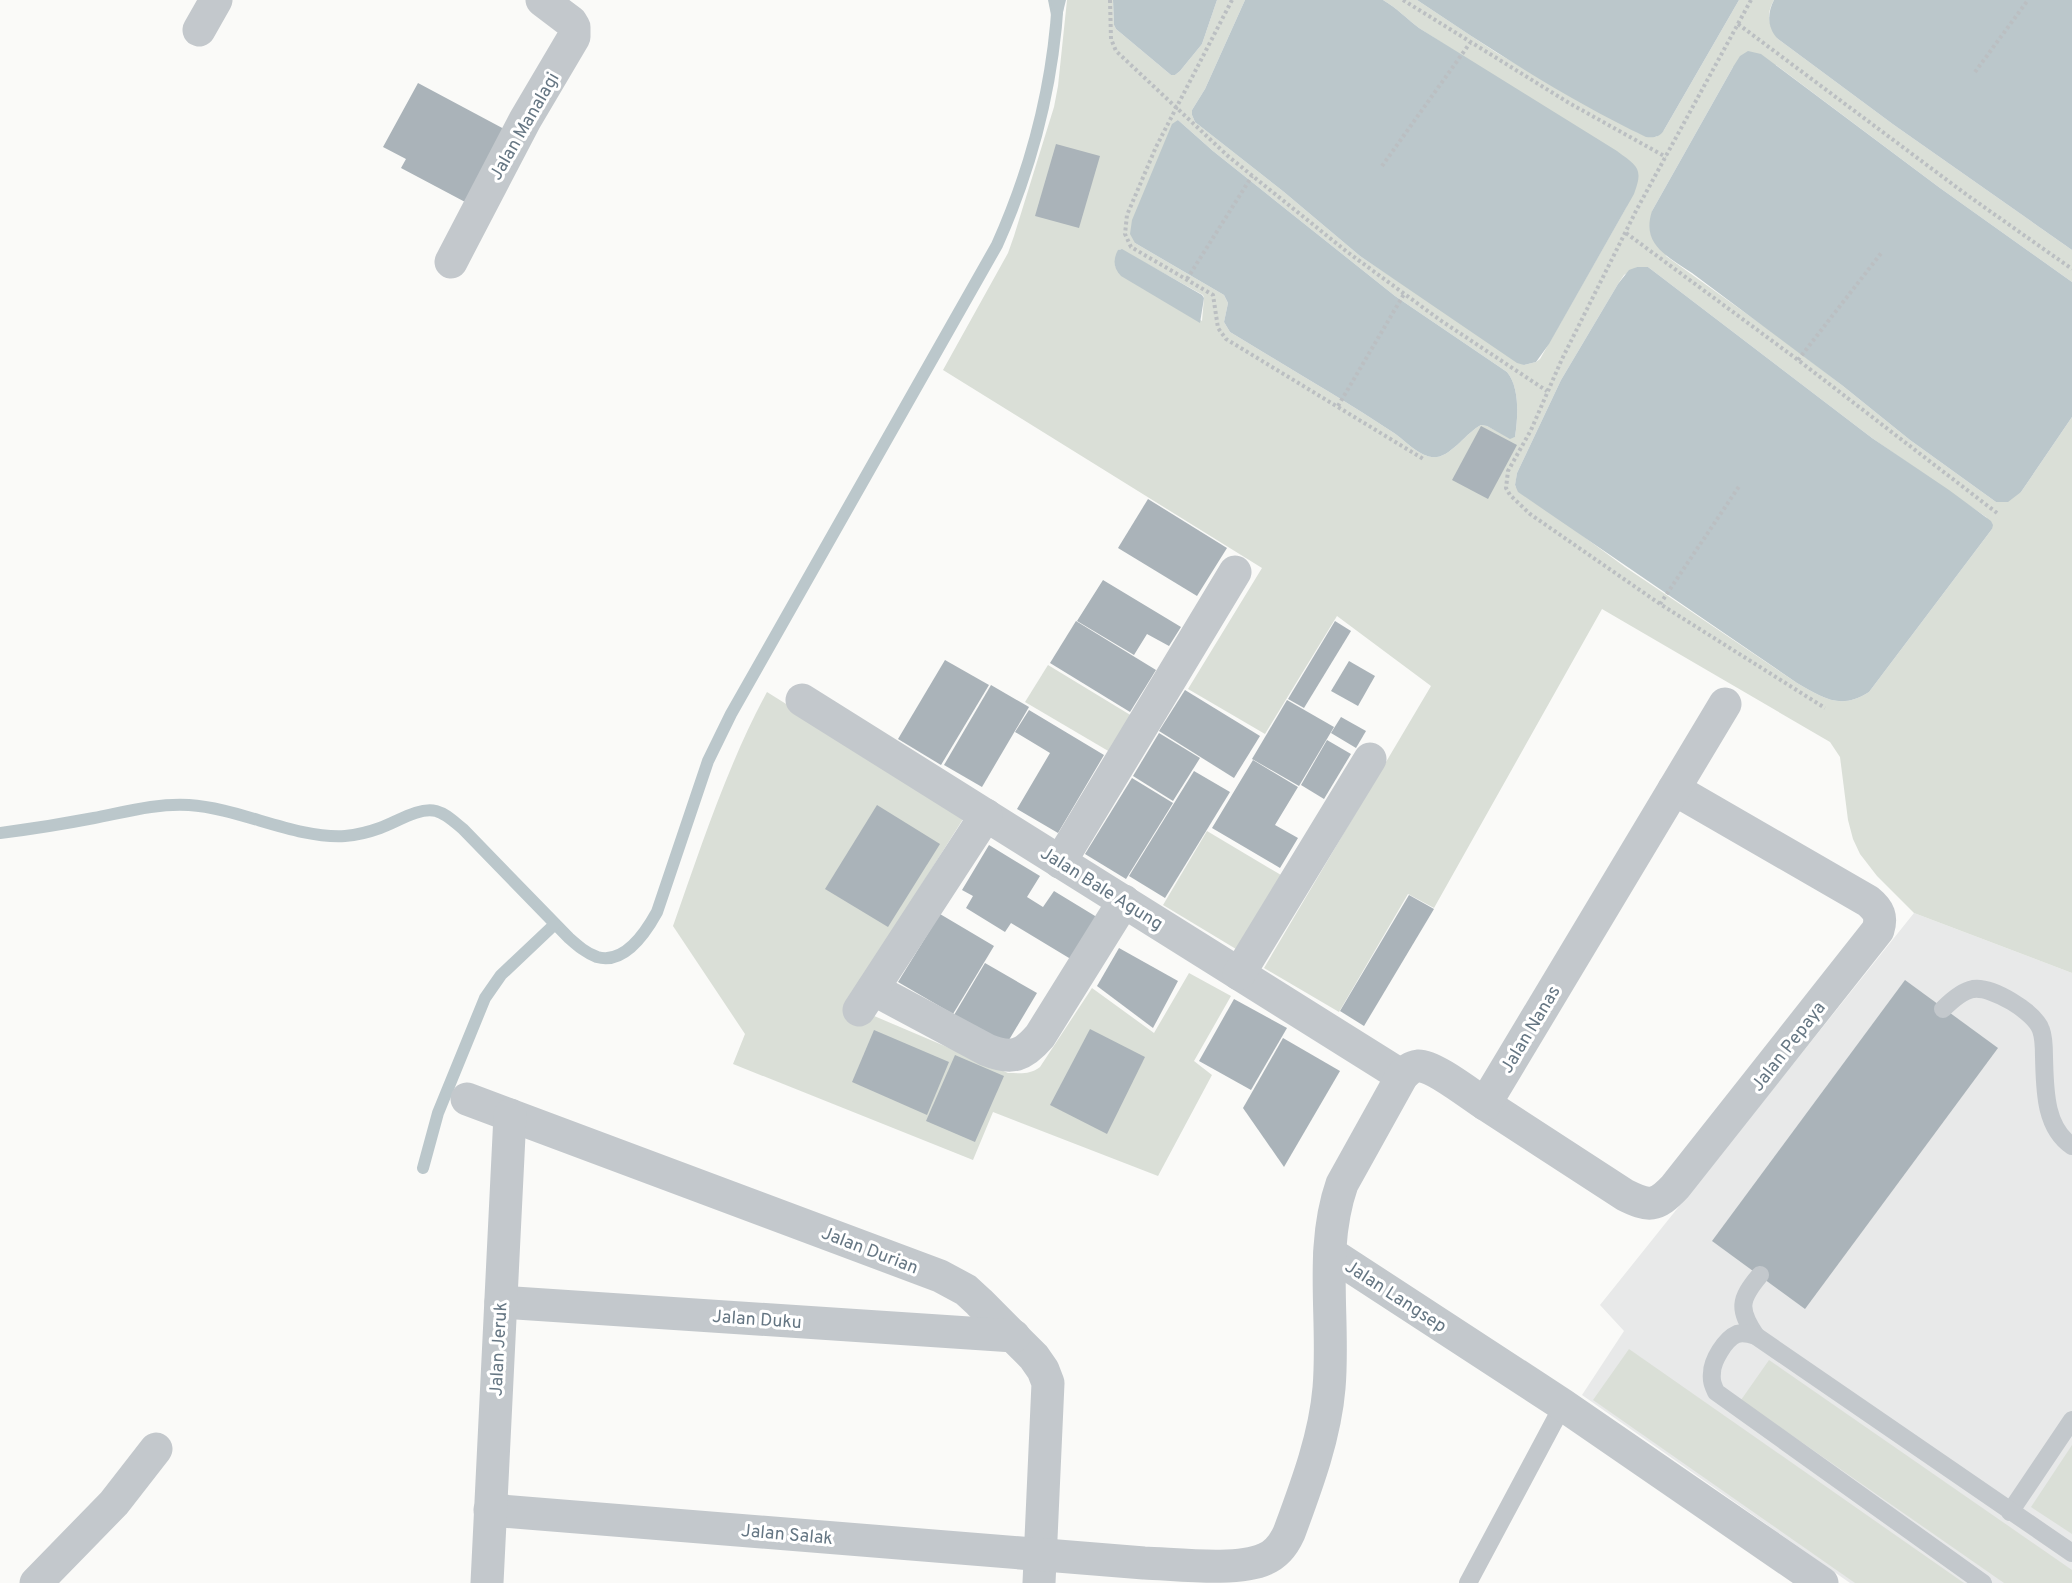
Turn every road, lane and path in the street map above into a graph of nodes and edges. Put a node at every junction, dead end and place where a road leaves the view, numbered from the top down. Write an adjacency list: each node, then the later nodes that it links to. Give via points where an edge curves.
1 (216, 0): 9 (street)
2 (542, 0): 18 (street, Jalan Manalagi, via 571,22 574,37 525,120)
3 (1110, 0): 12 (path, via 1111,39 1116,51)
4 (1232, 0): 12 (path)
5 (1403, 0): 10 (path)
6 (1751, 0): 8 (path)
7 (2028, 0): 11 (path)
8 (1738, 24): 13 (path); 19 (path, via 1966,195)
9 (199, 30)
10 (1470, 43): 13 (path); 14 (path)
11 (1975, 72)
12 (1177, 107): 15 (path); 20 (path, via 1127,215 1125,234 1131,247)
13 (1665, 157): 16 (path)
14 (1382, 166)
15 (1252, 176): 20 (path); 21 (path)
16 (1626, 232): 22 (path); 23 (path)
17 (1882, 252): 22 (path)
18 (451, 262)
19 (2072, 268)
20 (1187, 279): 24 (path, via 1215,297 1215,315 1222,335)
21 (1404, 294): 23 (path); 24 (path)
22 (1798, 360): 27 (path)
23 (1547, 392): 29 (path, via 1508,471 1509,495 1530,514)
24 (1338, 406): 25 (path)
25 (1425, 460)
26 (1740, 485): 29 (path)
27 (1997, 513)
28 (1235, 572): 36 (street)
29 (1660, 604): 32 (path)
30 (802, 700): 35 (street, Jalan Bale Agung)
31 (1725, 704): 34 (street, Jalan Nanas)
32 (1825, 708)
33 (1370, 759): 38 (street)
34 (1674, 789): 42 (street, Jalan Nanas); 42 (street, Jalan Pepaya, via 1868,901 1879,913 1878,930 1675,1187 1656,1203 1648,1204 1625,1194)
35 (986, 815): 36 (street, Jalan Bale Agung); 37 (street, via 866,999 987,1050 1008,1056 1026,1051 1040,1036)
36 (1060, 862): 37 (street, Jalan Bale Agung)
37 (1124, 902): 38 (street, Jalan Bale Agung)
38 (1239, 974): 40 (street, Jalan Bale Agung)
39 (1943, 1009): 44 (lane, via 1971,989 1982,989 2000,995 2032,1017 2042,1030 2051,1117)
40 (1402, 1076): 42 (street, via 1409,1069 1424,1066); 45 (street, via 1342,1184 1332,1223)
41 (467, 1099): 43 (street, Jalan Durian)
42 (1485, 1104)
43 (510, 1115): 47 (street, Jalan Jeruk); 48 (street, Jalan Durian, via 940,1276 966,1290)
44 (2072, 1146)
45 (1330, 1253): 50 (street, Jalan Langsep); 57 (street, Jalan Langsep, via 1328,1399 1297,1513 1283,1545 1265,1559 1252,1563 1144,1563)
46 (1760, 1275): 49 (lane, via 1743,1300 1746,1321)
47 (501, 1302): 48 (street, Jalan Duku); 53 (street, Jalan Jeruk)
48 (1014, 1336): 56 (street, Jalan Durian, via 1034,1357 1048,1383)
49 (1756, 1336): 54 (lane); 62 (lane, via 1736,1334 1727,1341 1713,1364 1716,1392)
50 (1563, 1405): 60 (lane); 61 (street, Jalan Langsep)
51 (2072, 1420): 54 (lane)
52 (156, 1449): 58 (street, via 114,1503)
53 (490, 1510): 56 (street, Jalan Salak); 59 (street, Jalan Jeruk)
54 (2010, 1512): 55 (lane)
55 (2072, 1553)
56 (1040, 1569): 57 (street, Jalan Salak)
57 (1082, 1571)
58 (36, 1583)
59 (487, 1583)
60 (1468, 1583)
61 (1822, 1583)
62 (1983, 1583)

